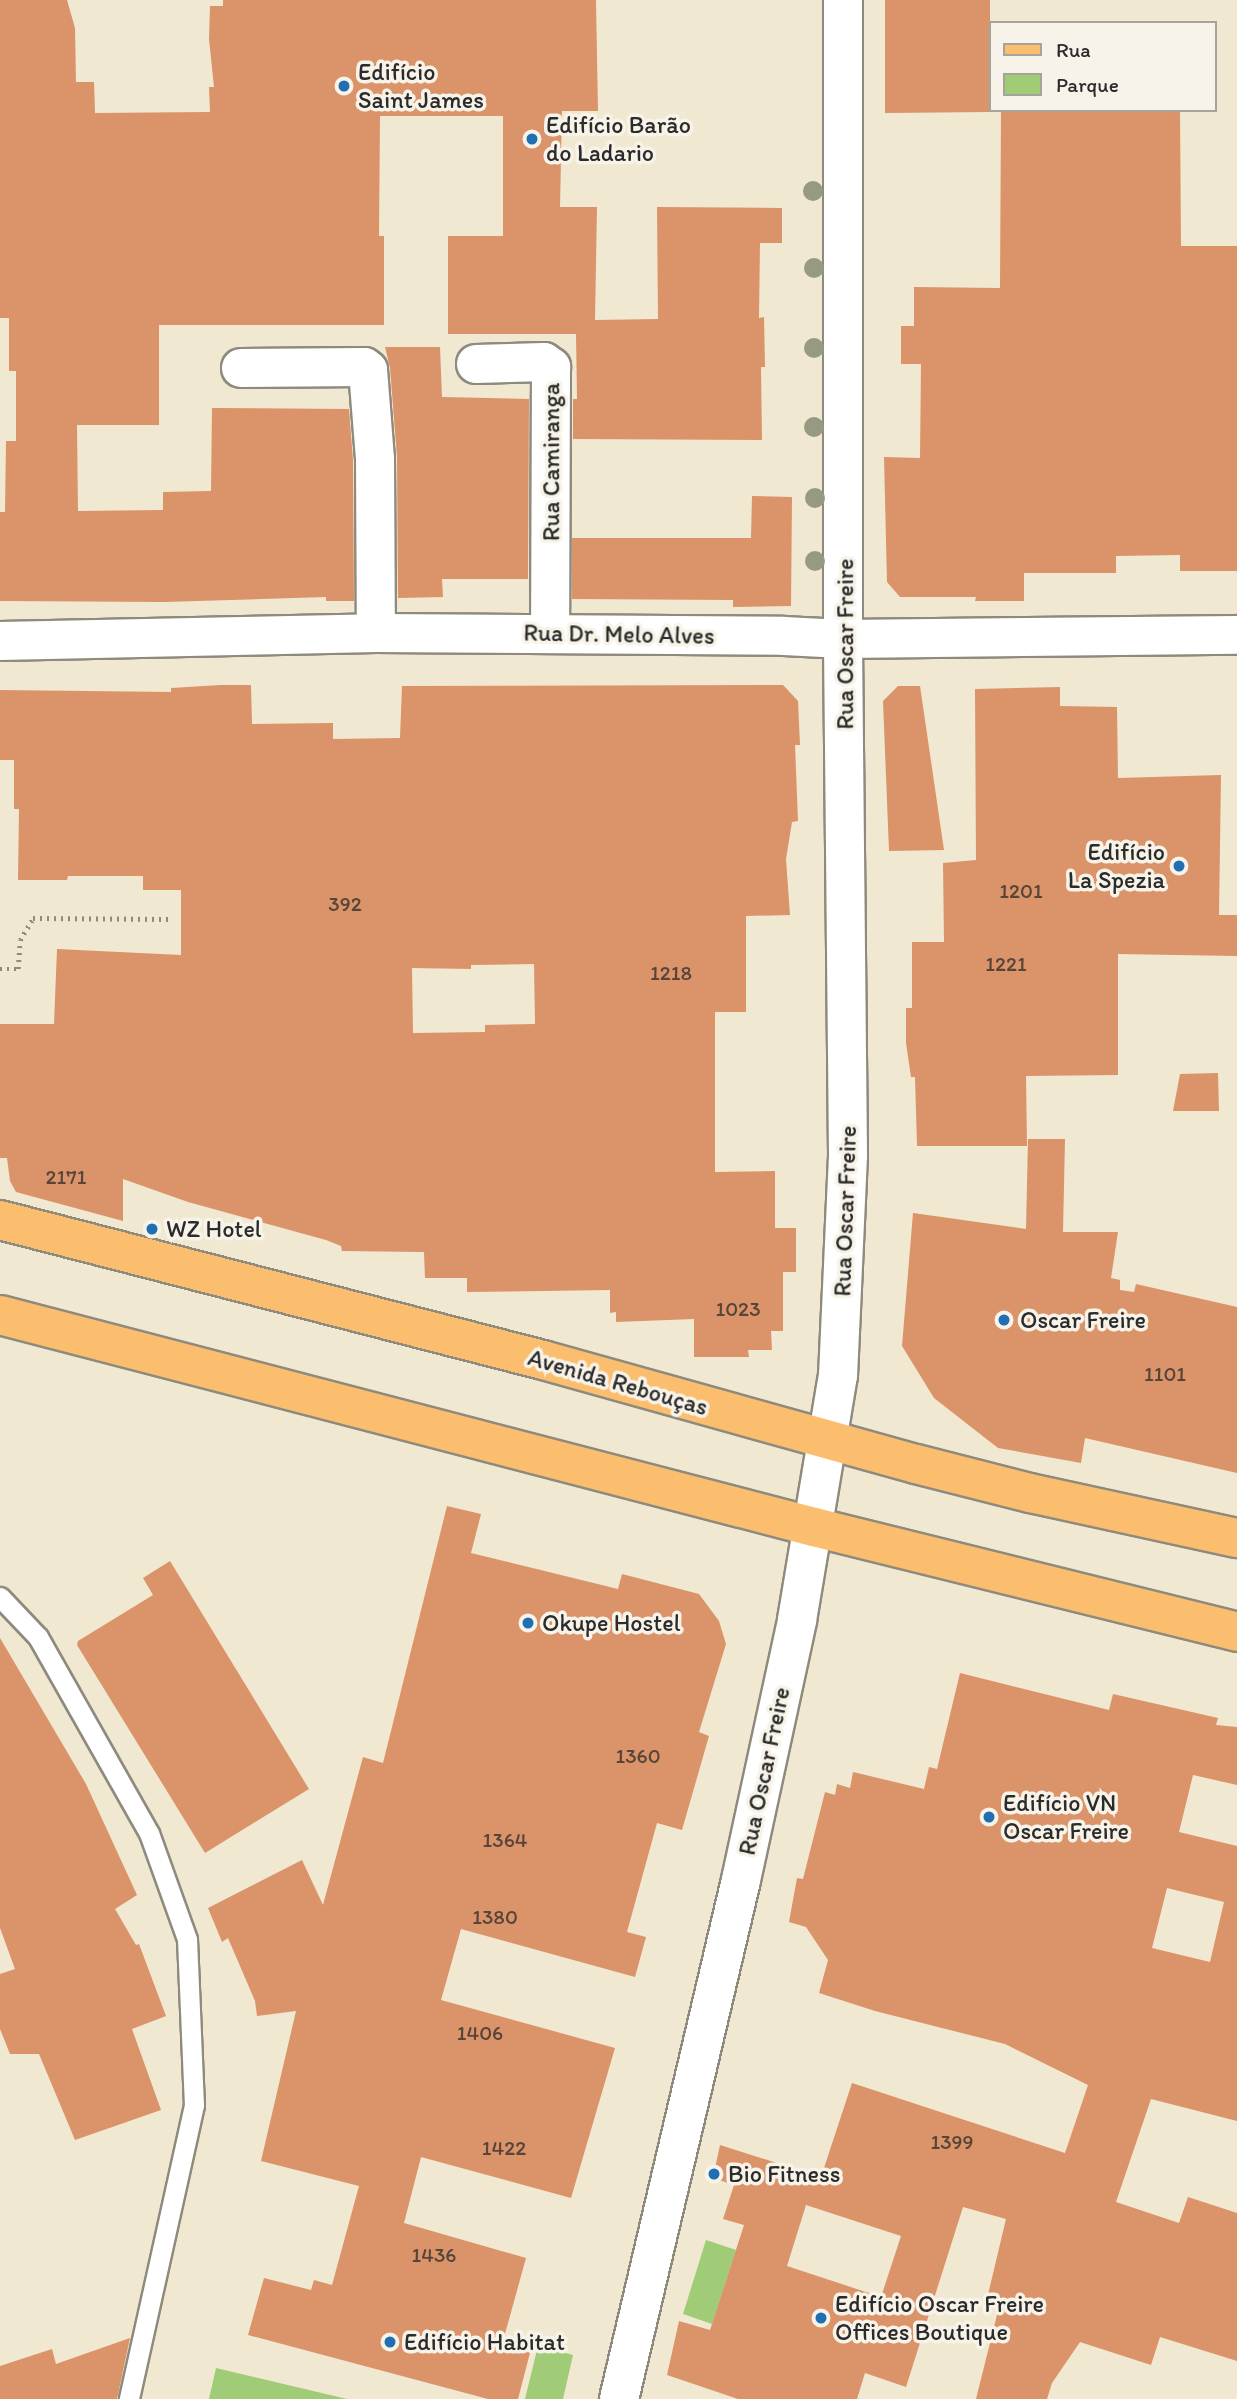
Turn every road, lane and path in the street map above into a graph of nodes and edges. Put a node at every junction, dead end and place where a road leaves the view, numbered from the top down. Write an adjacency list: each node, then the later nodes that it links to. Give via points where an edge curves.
1 (844, 0): 7 (street, Rua Oscar Freire)
2 (476, 364): 5 (street, Rua Camiranga, via 544,362 551,367)
3 (240, 368): 4 (street, via 368,370 375,460)
4 (376, 633): 5 (street, Rua Dr. Melo Alves); 8 (street, Rua Dr. Melo Alves)
5 (550, 633): 7 (street, Rua Dr. Melo Alves)
6 (1237, 635): 7 (street, Rua Dr. Melo Alves)
7 (843, 639): 13 (street, Rua Oscar Freire, via 848,1155 838,1376)
8 (0, 641)
9 (170, 919): 10 (path, via 33,918 20,940 18,970)
10 (0, 969)
11 (0, 1220): 13 (main road, Avenida Rebouças, via 543,1360)
12 (0, 1315): 14 (main road)
13 (828, 1441): 14 (street, Rua Oscar Freire); 15 (main road, Avenida Rebouças, via 1030,1493)
14 (814, 1527): 17 (main road); 19 (street, Rua Oscar Freire, via 741,1880)
15 (1237, 1538)
16 (0, 1597): 18 (lane, via 38,1637 149,1833 187,1938 194,2105)
17 (1237, 1632)
18 (129, 2399)
19 (619, 2399)

